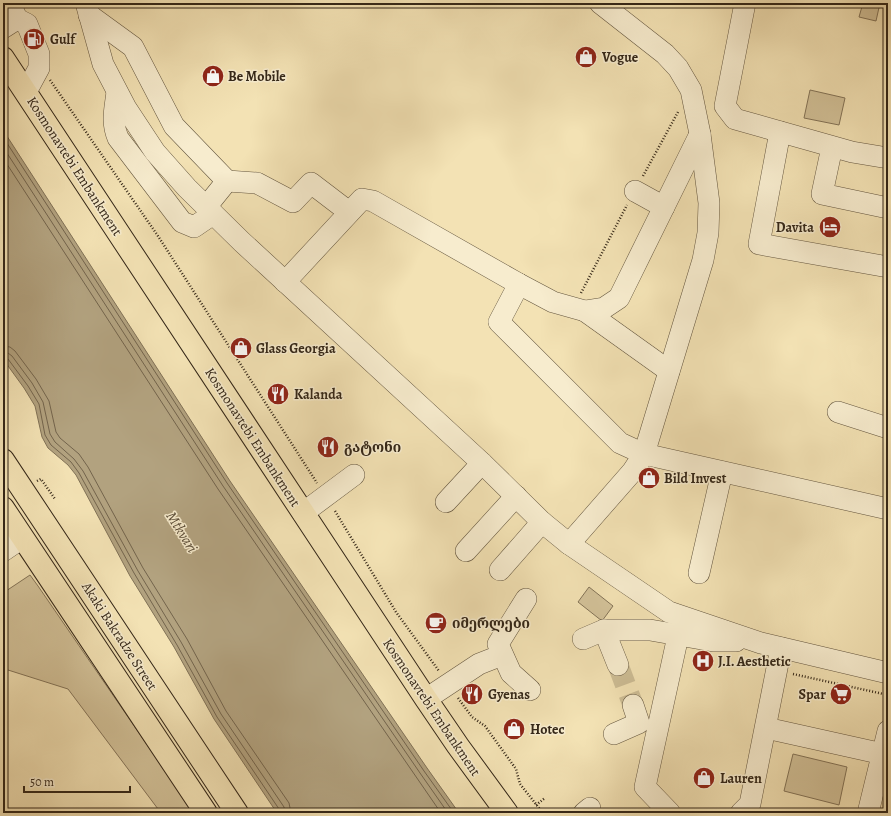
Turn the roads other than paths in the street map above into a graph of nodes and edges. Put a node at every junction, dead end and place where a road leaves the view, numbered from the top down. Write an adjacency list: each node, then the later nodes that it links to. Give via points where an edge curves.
1 (600, 3): 9 (lane, via 665,54 678,68 690,90)
2 (745, 3): 8 (lane, via 725,106 735,119)
3 (88, 9): 7 (lane, via 103,64); 12 (lane, via 133,47 174,126)
4 (10, 17): 6 (lane, via 27,24 39,54 39,68)
5 (3, 58): 6 (main road, Kosmonavtebi Embankment)
6 (26, 92): 34 (main road, Kosmonavtebi Embankment)
7 (117, 92): 16 (lane, via 155,152); 16 (lane, via 113,122 118,138 182,222 194,227)
8 (780, 132): 10 (lane); 18 (lane, via 759,244)
9 (700, 134): 14 (lane); 22 (lane, via 709,204 708,233 703,260)
10 (832, 146): 11 (lane, via 863,155); 15 (lane, via 822,194)
11 (888, 158)
12 (227, 181): 16 (lane); 17 (lane, via 257,182 293,202 311,183)
13 (635, 192): 14 (lane)
14 (664, 207): 21 (lane, via 619,298 604,308)
15 (888, 208)
16 (210, 210): 19 (lane)
17 (349, 212): 19 (lane); 20 (lane, via 362,199 373,201)
18 (888, 267)
19 (285, 282): 27 (lane)
20 (519, 284): 21 (lane, via 553,302); 25 (lane, via 499,322 620,443)
21 (585, 311): 22 (lane)
22 (669, 371): 25 (lane)
23 (838, 412): 24 (lane)
24 (888, 428)
25 (644, 454): 28 (lane); 37 (lane, via 632,472)
26 (3, 460): 60 (main road, Akaki Bakradze Street)
27 (482, 463): 30 (lane); 31 (lane)
28 (722, 472): 33 (lane); 41 (lane)
29 (354, 475): 34 (lane)
30 (516, 496): 35 (lane); 39 (lane)
31 (446, 502)
32 (3, 508): 36 (main road, Akaki Bakradze Street)
33 (888, 509)
34 (303, 513): 52 (main road, Kosmonavtebi Embankment)
35 (542, 522): 37 (lane); 40 (lane)
36 (22, 538): 38 (lane); 59 (main road, Akaki Bakradze Street)
37 (569, 544): 46 (lane, via 669,612)
38 (3, 551)
39 (466, 551)
40 (500, 570)
41 (698, 573)
42 (526, 599): 48 (lane, via 498,644)
43 (604, 630): 44 (lane, via 650,630); 45 (lane); 49 (lane)
44 (678, 636): 46 (lane, via 712,641); 62 (lane, via 645,787)
45 (583, 639)
46 (761, 643): 47 (lane)
47 (781, 648): 50 (lane); 54 (lane)
48 (502, 655): 51 (lane, via 511,673); 52 (lane, via 479,664)
49 (618, 665)
50 (888, 673)
51 (530, 690)
52 (426, 699): 61 (main road, Kosmonavtebi Embankment)
53 (633, 705): 56 (lane, via 639,723)
54 (766, 728): 57 (lane, via 859,741); 58 (lane)
55 (888, 731): 57 (lane)
56 (614, 734)
57 (883, 754): 63 (lane)
58 (754, 811)
59 (206, 813)
60 (237, 813)
61 (507, 813)
62 (670, 813)
63 (868, 813)

